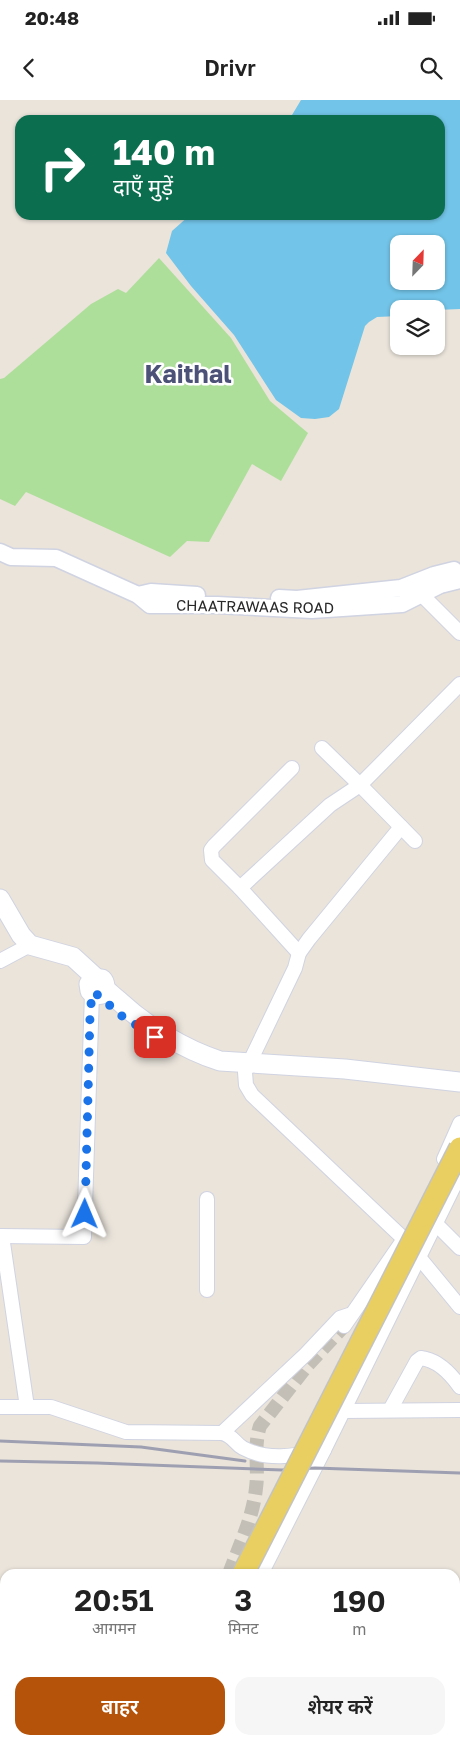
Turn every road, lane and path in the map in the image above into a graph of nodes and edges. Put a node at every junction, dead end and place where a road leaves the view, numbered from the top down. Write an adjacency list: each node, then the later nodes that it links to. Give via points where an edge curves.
1 (0, 552): 4 (street, via 11,557 56,558 138,595 151,592 297,599)
2 (460, 569): 4 (street, via 434,575)
3 (460, 580): 4 (street)
4 (416, 589): 5 (street)
5 (460, 633)
6 (460, 684): 9 (street)
7 (322, 748): 9 (street)
8 (292, 768): 12 (street, via 211,850 212,860)
9 (360, 785): 10 (street); 12 (street, via 330,805)
10 (401, 826): 11 (street); 16 (street)
11 (415, 841)
12 (240, 888): 16 (street)
13 (0, 899): 15 (main road)
14 (0, 920): 15 (main road, via 14,943)
15 (26, 947): 17 (street); 18 (main road, via 52,950 73,958)
16 (299, 953): 19 (street, via 295,968)
17 (0, 961)
18 (96, 988): 19 (main road, via 200,1054); 27 (street, via 90,1016 84,1237)
19 (247, 1067): 20 (main road, via 345,1069); 21 (main road); 28 (street, via 246,1085 252,1095)
20 (460, 1082)
21 (460, 1093)
22 (460, 1123): 28 (street)
23 (460, 1148): 43 (main road, bridge)
24 (459, 1178): 26 (street)
25 (207, 1199): 31 (street)
26 (436, 1223): 29 (street); 30 (street)
27 (1, 1236): 37 (street)
28 (404, 1239): 30 (street); 33 (street)
29 (460, 1248)
30 (419, 1257): 32 (street); 40 (street)
31 (207, 1290)
32 (460, 1307)
33 (352, 1314): 34 (street); 41 (street, via 340,1318)
34 (344, 1326)
35 (460, 1387): 38 (street, via 451,1374 421,1358)
36 (0, 1406): 37 (street)
37 (27, 1407): 41 (street, via 51,1407 126,1432)
38 (390, 1410): 39 (street); 40 (street)
39 (460, 1410)
40 (342, 1411): 42 (street)
41 (222, 1433): 42 (street, via 230,1435 242,1448 263,1455 292,1456)
42 (324, 1450): 44 (street)
43 (246, 1569)
44 (264, 1569)

